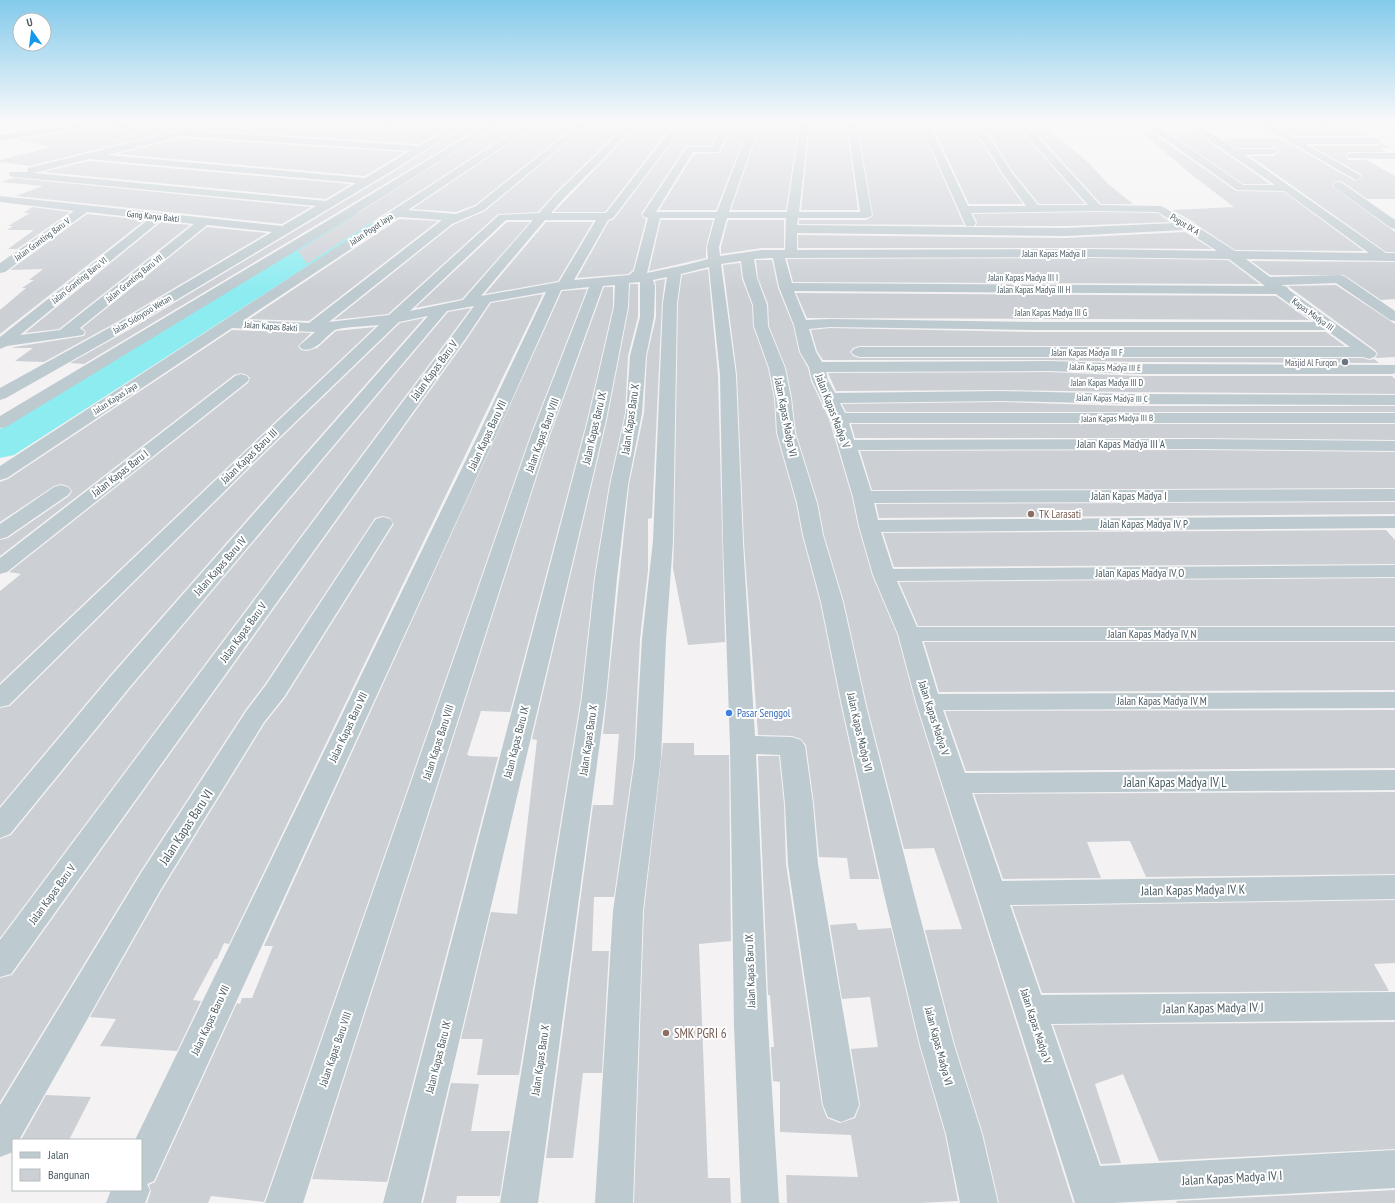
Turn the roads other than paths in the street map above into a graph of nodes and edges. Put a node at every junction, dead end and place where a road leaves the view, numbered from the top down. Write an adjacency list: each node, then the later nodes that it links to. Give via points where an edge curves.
1 (46, 179): 26 (street)
2 (346, 179): 18 (street)
3 (370, 179): 18 (street, Jalan Sidoyoso Wetan)
4 (404, 179): 84 (street)
5 (448, 179): 33 (street, Jalan Pogot Jaya)
6 (515, 179): 40 (street, via 480,208)
7 (577, 179): 38 (street, Jalan Kapas Baru V)
8 (636, 179): 39 (street, Jalan Kapas Baru VII)
9 (671, 179): 35 (street, via 648,215)
10 (735, 179): 36 (street, Jalan Kapas Baru IX)
11 (797, 179): 34 (street)
12 (861, 179): 34 (street, via 867,214)
13 (950, 179): 31 (street)
14 (1012, 179): 27 (street)
15 (1072, 179): 28 (street)
16 (1228, 179): 20 (street, via 1241,188)
17 (1273, 179): 20 (street)
18 (367, 181): 22 (street, Jalan Sidoyoso Wetan)
19 (1338, 185): 42 (street)
20 (1285, 188): 49 (street)
21 (332, 190): 22 (street)
22 (348, 192): 26 (street, Jalan Sidoyoso Wetan)
23 (1144, 198): 32 (street)
24 (0, 200): 25 (street, Gang Karya Bakti)
25 (13, 201): 29 (street, Gang Karya Bakti); 30 (street)
26 (326, 204): 45 (street, Jalan Sidoyoso Wetan)
27 (1034, 208): 28 (street, Pogot IX A); 31 (street, Pogot IX A)
28 (1098, 208): 32 (street, Pogot IX A)
29 (84, 209): 37 (street, Gang Karya Bakti); 53 (street, Jalan Granting Baru V)
30 (0, 210)
31 (964, 210): 46 (street)
32 (1162, 210): 43 (street, Pogot IX A)
33 (396, 213): 40 (street); 68 (street, Jalan Pogot Jaya)
34 (793, 214): 36 (street); 44 (street)
35 (655, 215): 36 (street); 55 (street, via 640,272)
36 (722, 215): 51 (street, Jalan Kapas Baru IX, via 713,247)
37 (158, 216): 41 (street, Gang Karya Bakti); 74 (street, Jalan Granting Baru VI)
38 (543, 216): 39 (street); 60 (street, Jalan Kapas Baru V); 67 (street, Jalan Kapas Baru III, via 503,217)
39 (607, 216): 58 (street, Jalan Kapas Baru VII)
40 (455, 217): 72 (street)
41 (204, 222): 45 (street, Gang Karya Bakti); 73 (street, Jalan Granting Baru VII)
42 (1395, 224)
43 (1190, 226): 46 (street, via 1066,232); 48 (street, Pogot IX A)
44 (791, 229): 46 (street); 52 (street)
45 (282, 230): 69 (street, Jalan Sidoyoso Wetan)
46 (973, 231): 47 (street)
47 (980, 253): 48 (street, Jalan Kapas Madya II); 52 (street, Jalan Kapas Madya II)
48 (1232, 255): 49 (street, Jalan Kapas Madya II); 56 (street, Kapas Madya III)
49 (1389, 257)
50 (748, 259): 51 (street, Jalan Kapas Madya II); 52 (street, Jalan Kapas Madya II); 124 (street, Jalan Kapas Madya VI, via 750,278 760,305 761,326 777,368 786,433 832,602 852,699 899,894 964,1134)
51 (714, 260): 54 (street, Jalan Kapas Madya II); 103 (street, Jalan Kapas Baru IX, via 728,375)
52 (784, 268): 56 (street, Jalan Kapas Madya III I); 59 (street, Jalan Kapas Madya III H); 66 (street, Jalan Kapas Madya V)
53 (0, 269)
54 (674, 271): 55 (street, Jalan Kapas Madya II); 122 (street, via 670,302 663,541 654,639 648,758 628,911)
55 (634, 278): 57 (street, Jalan Kapas Madya II); 120 (street, Jalan Kapas Baru IX, via 621,307 597,420); 121 (street, Jalan Kapas Baru X, via 648,286 647,317 638,356 634,413 619,485 606,578 594,698)
56 (1265, 279): 59 (street, Kapas Madya III); 65 (street, Jalan Kapas Madya III I, via 1339,279)
57 (598, 282): 58 (street, Jalan Kapas Madya II); 119 (street, Jalan Kapas Baru VIII, via 540,436)
58 (560, 286): 60 (street, Jalan Kapas Madya II); 114 (street, Jalan Kapas Baru VII)
59 (1282, 290): 64 (street, Kapas Madya III)
60 (476, 301): 61 (street, Jalan Kapas Bakti); 109 (street, Jalan Kapas Baru V, via 460,335)
61 (443, 307): 67 (street, Jalan Kapas Bakti); 106 (street, Jalan Kapas Baru IV, via 120,682)
62 (954, 311): 66 (street)
63 (1285, 311): 64 (street)
64 (1308, 311): 71 (street, Kapas Madya III)
65 (1395, 317)
66 (798, 318): 71 (street, via 830,323); 79 (street, Jalan Kapas Madya V)
67 (392, 319): 70 (street, Jalan Kapas Bakti); 100 (street, Jalan Kapas Baru III)
68 (230, 322): 72 (street, Jalan Kapas Bakti); 87 (street, Jalan Kapas Jaya)
69 (123, 326): 73 (street); 81 (street, Jalan Sidoyoso Wetan)
70 (332, 326): 72 (street, Jalan Kapas Bakti); 75 (street)
71 (1330, 326): 77 (street, Kapas Madya III)
72 (312, 328)
73 (64, 334): 74 (street)
74 (1, 342)
75 (307, 346)
76 (848, 352): 77 (street, Jalan Kapas Madya III F)
77 (1366, 352): 78 (street, Kapas Madya III)
78 (1394, 374): 79 (street, Jalan Kapas Madya III D)
79 (823, 378): 82 (street, Jalan Kapas Madya III C, via 1010,396); 83 (street, Jalan Kapas Madya III B, via 1323,417); 85 (street, Jalan Kapas Madya V)
80 (241, 379): 95 (street, Jalan Kapas Baru I)
81 (0, 395)
82 (1395, 400)
83 (1395, 418)
84 (0, 423)
85 (847, 445): 86 (street, Jalan Kapas Madya III A); 90 (street, Jalan Kapas Madya V)
86 (1395, 446)
87 (0, 474)
88 (61, 490): 94 (street)
89 (1395, 495): 90 (street, Jalan Kapas Madya I)
90 (863, 497): 93 (street, Jalan Kapas Madya V)
91 (1395, 522): 93 (street, Jalan Kapas Madya IV P)
92 (383, 523): 113 (street, Jalan Kapas Baru VI, via 273,693 253,718 176,845 150,881)
93 (869, 526): 97 (street, Jalan Kapas Madya V)
94 (0, 533)
95 (0, 568)
96 (1395, 571): 97 (street, Jalan Kapas Madya IV O)
97 (884, 575): 98 (street, Jalan Kapas Madya V)
98 (909, 634): 99 (street, Jalan Kapas Madya IV N); 102 (street, Jalan Kapas Madya V)
99 (1395, 634)
100 (0, 699)
101 (1395, 700): 102 (street, Jalan Kapas Madya IV M)
102 (928, 702): 105 (street, Jalan Kapas Madya V)
103 (743, 744): 112 (street, via 792,746 804,864); 123 (street, Jalan Kapas Baru IX, via 751,1026)
104 (1395, 780): 105 (street, Jalan Kapas Madya IV L)
105 (955, 783): 108 (street, Jalan Kapas Madya V)
106 (0, 827)
107 (1395, 887): 108 (street, Jalan Kapas Madya IV K)
108 (992, 893): 111 (street, Jalan Kapas Madya V)
109 (0, 964)
110 (1395, 1006): 111 (street, Jalan Kapas Madya IV J)
111 (1031, 1010): 117 (street, Jalan Kapas Madya V)
112 (841, 1105)
113 (0, 1139)
114 (142, 1166)
115 (1395, 1169): 117 (street, Jalan Kapas Madya IV I)
116 (130, 1191): 118 (street)
117 (1091, 1194)
118 (124, 1203)
119 (284, 1203)
120 (402, 1203)
121 (519, 1203)
122 (614, 1203)
123 (760, 1203)
124 (979, 1203)

